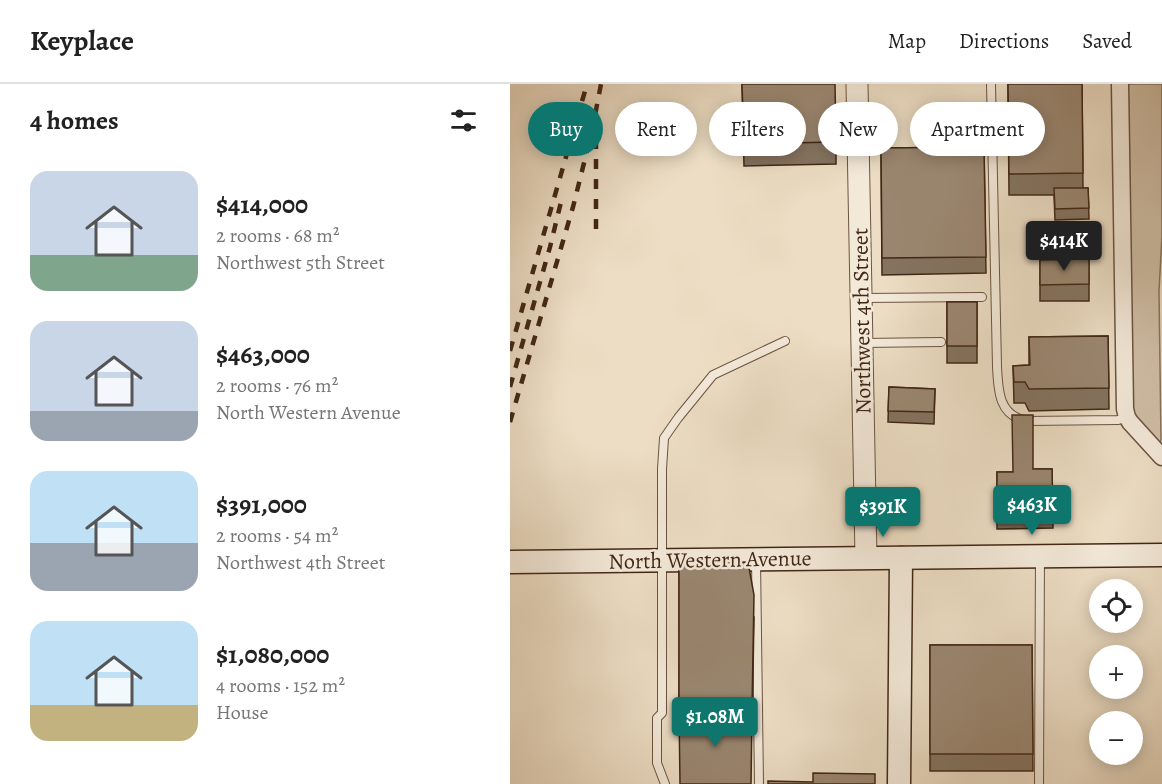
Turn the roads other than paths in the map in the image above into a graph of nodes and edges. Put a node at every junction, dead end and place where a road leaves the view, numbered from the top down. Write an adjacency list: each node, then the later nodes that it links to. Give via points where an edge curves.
1 (857, 84): 5 (street, Northwest 4th Street)
2 (991, 84): 9 (lane, via 998,385 1004,404 1011,415 1028,421 1118,420)
3 (1120, 84): 9 (street)
4 (982, 297): 5 (lane)
5 (861, 298): 8 (street, Northwest 4th Street)
6 (786, 341): 15 (lane, via 713,375 664,438)
7 (941, 342): 8 (lane)
8 (862, 343): 13 (street, Northwest 4th Street)
9 (1126, 413): 10 (street)
10 (1162, 457)
11 (1162, 555): 12 (main road, North Western Avenue)
12 (1040, 556): 14 (main road, North Western Avenue); 21 (lane)
13 (866, 558): 14 (main road, North Western Avenue); 16 (main road, North Western Avenue)
14 (901, 558): 20 (main road)
15 (662, 560): 16 (main road, North Western Avenue); 17 (main road, North Western Avenue); 18 (lane, via 662,712 657,718 657,763)
16 (756, 560): 19 (lane)
17 (510, 562)
18 (665, 784)
19 (759, 784)
20 (899, 784)
21 (1040, 784)

